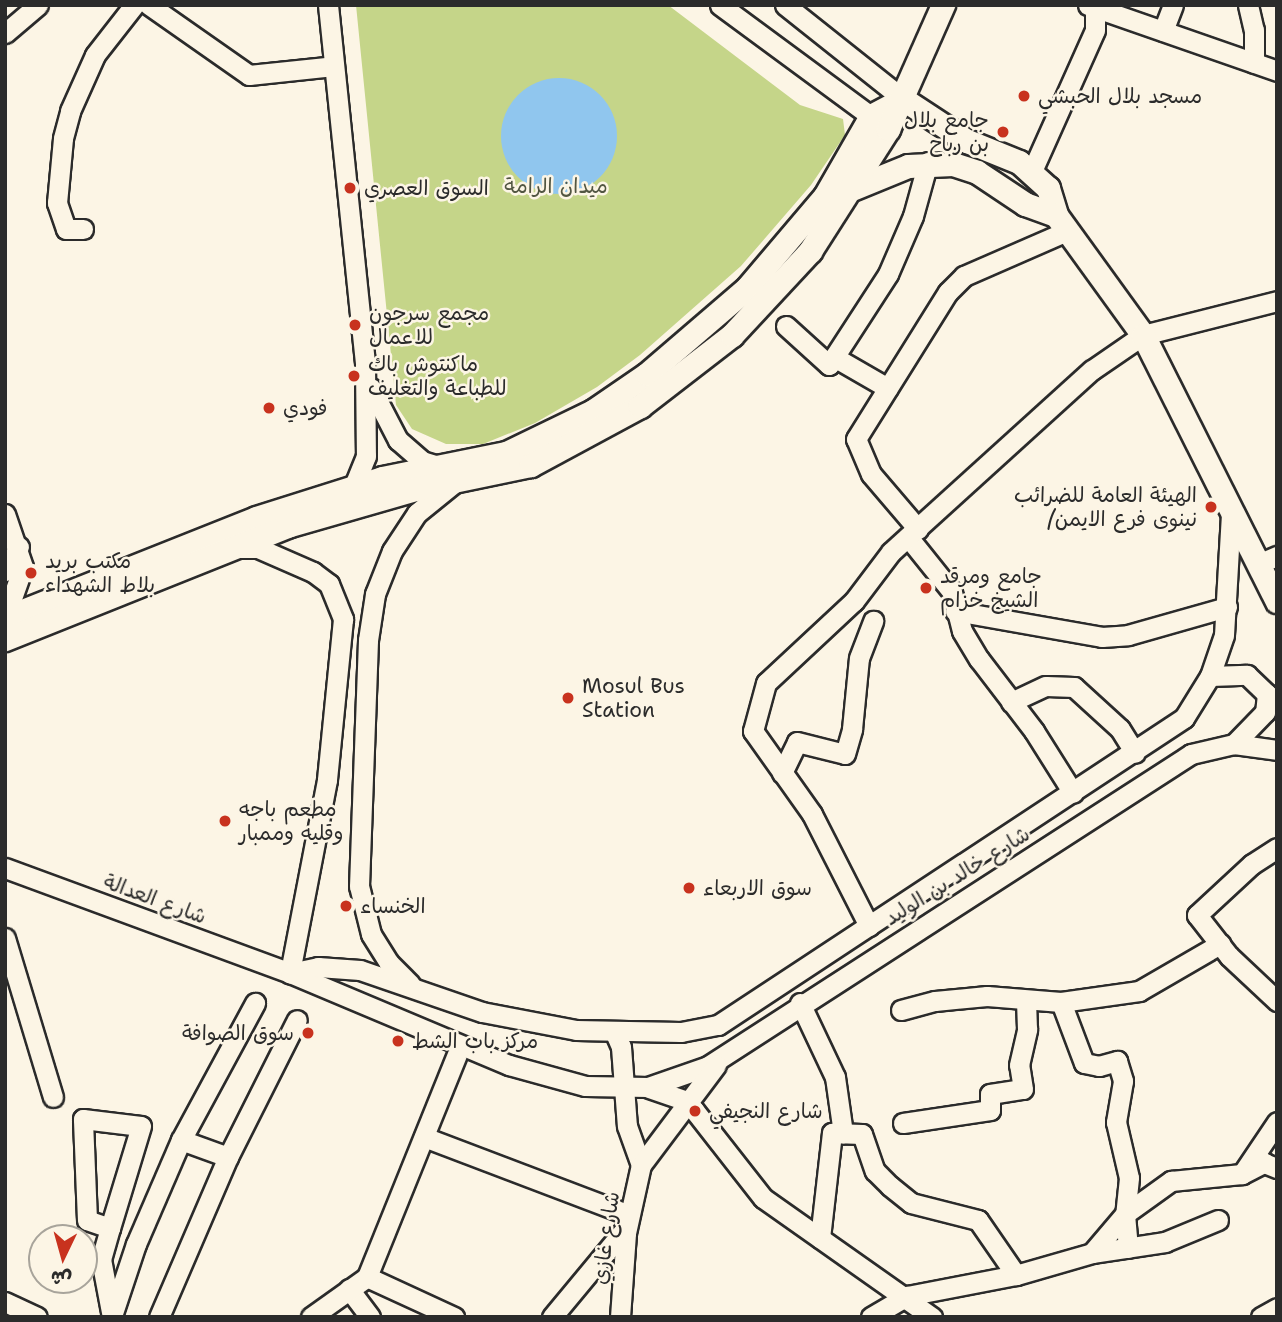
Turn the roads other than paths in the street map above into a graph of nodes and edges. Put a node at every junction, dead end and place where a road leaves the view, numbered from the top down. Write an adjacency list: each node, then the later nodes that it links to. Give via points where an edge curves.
1 (134, 5): 22 (street, via 95,55 66,124 57,203 66,229)
2 (149, 5): 14 (street, via 249,75)
3 (328, 5): 14 (street)
4 (720, 5): 17 (street)
5 (785, 5): 16 (street)
6 (943, 5): 16 (main road)
7 (1173, 5): 11 (street)
8 (1248, 5): 13 (street)
9 (37, 6): 12 (street)
10 (1093, 6): 11 (street); 19 (street, via 1095,30)
11 (1163, 31): 13 (street)
12 (5, 33)
13 (1254, 63): 15 (street)
14 (334, 65): 27 (street)
15 (1277, 71)
16 (903, 99): 17 (main road); 19 (main road, via 945,128)
17 (879, 123): 20 (main road); 29 (main road, via 789,243 747,288 672,354 602,405 532,443)
18 (928, 162): 20 (main road, via 890,171); 21 (main road, via 977,172); 26 (street, via 888,274)
19 (1032, 171): 21 (main road, via 1048,188)
20 (854, 188): 30 (main road, via 810,251 760,309 673,384 552,456)
21 (1061, 223): 25 (main road); 28 (street, via 964,276 948,292)
22 (83, 229)
23 (1277, 302): 25 (street)
24 (786, 326): 26 (street, via 829,365)
25 (1143, 335): 32 (main road); 34 (street, via 1092,370)
26 (834, 357): 28 (street)
27 (365, 365): 29 (street, via 378,407 398,440 422,461); 31 (street, via 366,456)
28 (888, 388): 34 (street, via 856,439 860,455)
29 (442, 467): 31 (main road)
30 (464, 480): 36 (main road, via 333,511); 58 (street, via 433,497 404,531 375,594 368,640 361,902 379,949)
31 (354, 486): 42 (main road, via 244,522)
32 (1231, 512): 37 (main road); 40 (street)
33 (5, 514): 35 (street)
34 (913, 533): 41 (street, via 952,592); 50 (street, via 854,601 766,683 753,731)
35 (19, 547): 38 (street); 42 (street, via 22,578)
36 (224, 551): 44 (main road, via 95,607); 57 (street, via 258,548 296,562 329,584 344,619 325,793)
37 (1267, 560): 39 (main road)
38 (5, 571)
39 (1277, 601)
40 (1227, 607): 41 (street, via 1102,638); 45 (street)
41 (955, 611): 46 (street, via 979,659)
42 (5, 618)
43 (873, 621): 50 (street, via 859,658 845,754 797,742)
44 (5, 639)
45 (1210, 676): 47 (street, via 1247,675 1256,678 1267,694 1265,712); 49 (street, via 1184,718)
46 (1011, 702): 49 (street, via 1046,686 1074,687 1120,729); 51 (street)
47 (1234, 744): 48 (street, شارع خالد بن الوليد); 63 (street, شارع خالد بن الوليد, via 1205,749 1178,761)
48 (1277, 750)
49 (1135, 753): 51 (street)
50 (782, 773): 54 (street, via 812,814)
51 (1073, 793): 54 (street)
52 (1277, 848): 56 (street, via 1251,864 1197,915)
53 (5, 868): 57 (street, شارع العدالة)
54 (869, 926): 66 (street, via 718,1025 694,1031)
55 (5, 938): 71 (street)
56 (1220, 944): 60 (street); 61 (street, via 1139,991)
57 (290, 972): 58 (street, via 346,967); 70 (street, شارع العدالة, via 509,1065 585,1086)
58 (413, 986): 66 (street, via 513,1020)
59 (1026, 1001): 61 (street); 64 (street, via 987,996); 74 (street, via 1027,1029 1019,1065 1023,1089 989,1094 990,1110)
60 (1277, 1001)
61 (1061, 1002): 82 (street, via 1084,1063 1099,1066 1116,1061 1123,1081 1115,1107 1129,1178)
62 (255, 1003): 77 (street)
63 (800, 1003): 68 (street, شارع خالد بن الوليد); 75 (street, via 835,1077)
64 (901, 1010)
65 (297, 1020): 78 (street)
66 (614, 1031): 70 (street, شارع غازي, via 621,1047)
67 (457, 1054): 76 (street)
68 (725, 1055): 69 (street, شارع خالد بن الوليد, via 673,1082); 72 (street, شارع غازي)
69 (648, 1087): 70 (street, شارع خالد بن الوليد); 72 (street)
70 (621, 1089): 79 (street, شارع غازي)
71 (53, 1097)
72 (687, 1101): 79 (street, شارع غازي); 86 (street, via 763,1198)
73 (1277, 1122): 81 (street)
74 (903, 1123)
75 (843, 1133): 86 (street, via 832,1133); 89 (street, via 862,1134 875,1171 911,1203 978,1220)
76 (424, 1137): 84 (street); 90 (street)
77 (181, 1140): 78 (street); 96 (street, via 136,1244)
78 (228, 1157): 97 (street)
79 (641, 1165): 84 (street, شارع غازي)
80 (1277, 1168): 81 (street, via 1264,1163)
81 (1242, 1174): 82 (street, via 1171,1181)
82 (1125, 1214): 87 (street); 88 (street)
83 (1218, 1220): 87 (street, via 1165,1242)
84 (628, 1222): 101 (street); 102 (street, شارع غازي)
85 (110, 1228): 85 (street, via 141,1126 83,1119 86,1220); 96 (street, via 101,1259)
86 (820, 1238): 92 (street)
87 (1129, 1248): 88 (street)
88 (1092, 1253): 89 (street)
89 (1016, 1275): 92 (street)
90 (368, 1277): 91 (street); 100 (street)
91 (349, 1289): 98 (street); 99 (street)
92 (907, 1296): 103 (street); 104 (street)
93 (5, 1302): 95 (street)
94 (1277, 1308): 105 (street)
95 (37, 1317)
96 (112, 1317)
97 (159, 1317)
98 (311, 1317)
99 (370, 1317)
100 (454, 1317)
101 (552, 1317)
102 (620, 1317)
103 (871, 1317)
104 (932, 1317)
105 (1261, 1317)

